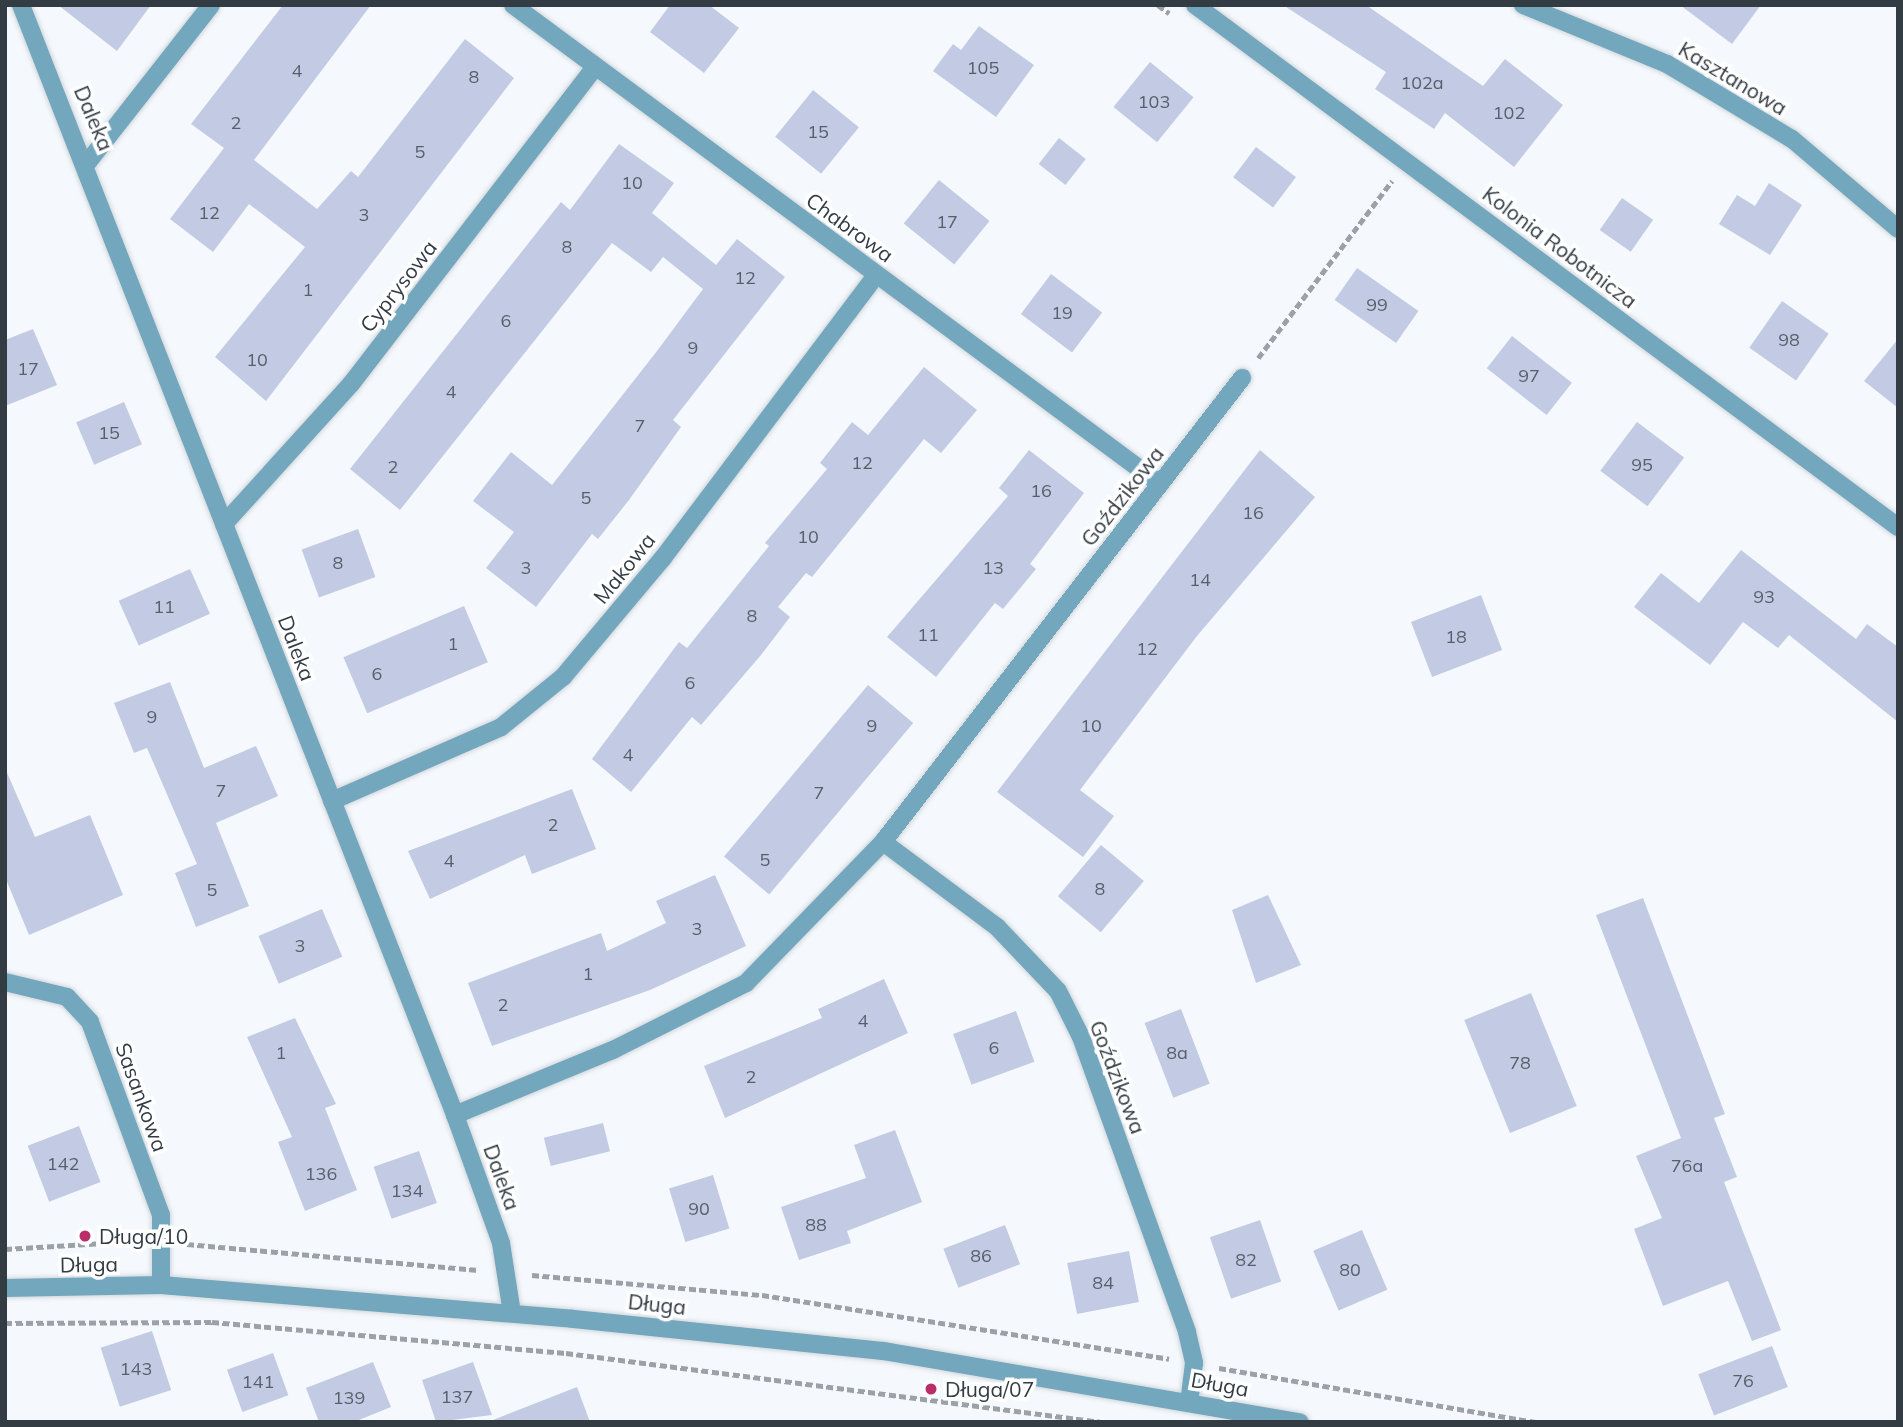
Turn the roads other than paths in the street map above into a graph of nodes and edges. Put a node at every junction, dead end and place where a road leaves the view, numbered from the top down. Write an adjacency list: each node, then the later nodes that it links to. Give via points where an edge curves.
1 (21, 5): 7 (street, Daleka)
2 (211, 5): 7 (street)
3 (513, 5): 6 (street, Chabrowa)
4 (1195, 5): 13 (street, Kolonia Robotnicza)
5 (1523, 5): 8 (street, Kasztanowa, via 1667,64 1792,139)
6 (596, 67): 9 (street, Chabrowa); 12 (street, Cyprysowa, via 351,384)
7 (88, 162): 12 (street, Daleka)
8 (1898, 229)
9 (876, 275): 11 (street, Chabrowa); 14 (street, Makowa, via 663,558 563,677 501,727)
10 (1242, 378): 11 (street, Goździkowa)
11 (1160, 484): 15 (street, Goździkowa)
12 (224, 524): 14 (street, Daleka)
13 (1898, 527)
14 (332, 801): 17 (street, Daleka)
15 (883, 842): 17 (street, Goździkowa, via 746,983 613,1050); 21 (street, Goździkowa, via 997,927 1058,991 1081,1037 1187,1332 1194,1363)
16 (5, 982): 18 (street, Sasankowa, via 68,997 90,1022 161,1214)
17 (455, 1115): 20 (street, Daleka, via 501,1242)
18 (161, 1284): 19 (street, Długa); 20 (street, Długa)
19 (5, 1288)
20 (512, 1313): 21 (street, Długa, via 883,1351)
21 (1188, 1402): 22 (street, Długa)
22 (1300, 1422)

